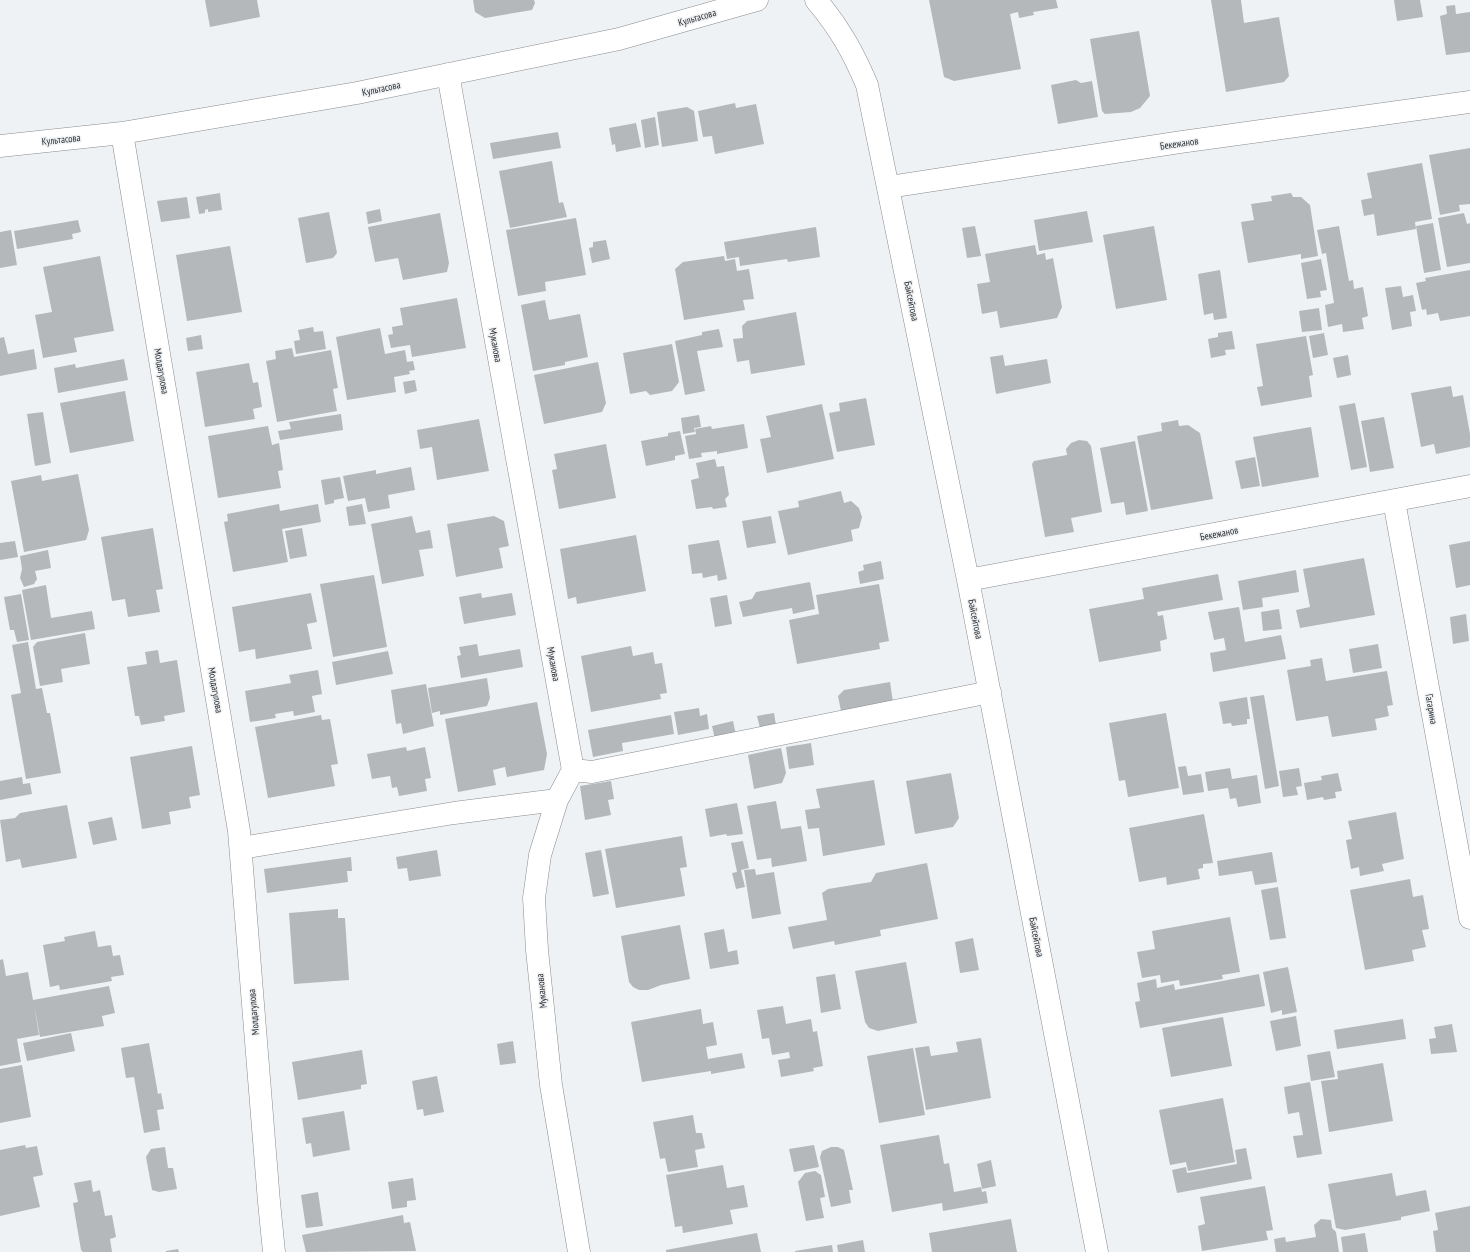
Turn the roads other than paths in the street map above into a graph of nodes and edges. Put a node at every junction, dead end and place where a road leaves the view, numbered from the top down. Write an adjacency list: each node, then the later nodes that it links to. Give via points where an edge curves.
1 (756, 0): 3 (street, Культасова, via 619,39)
2 (816, 0): 7 (street, Байсейтова, via 854,54 867,85)
3 (448, 74): 5 (street, Культасова, via 357,93); 12 (street, Муканова)
4 (1470, 102): 7 (street, Бекежанов, via 1181,142)
5 (122, 133): 6 (street, Культасова); 14 (street, Молдагулова)
6 (0, 146)
7 (889, 187): 10 (street, Байсейтова)
8 (1470, 486): 9 (street, Бекежанов)
9 (1394, 500): 10 (street, Бекежанов); 15 (street, Гагарина)
10 (968, 580): 11 (street, Байсейтова)
11 (990, 692): 12 (street, via 592,772); 18 (street, Байсейтова)
12 (573, 770): 13 (street, Муканова)
13 (557, 800): 14 (street, via 454,813); 17 (street, Муканова, via 540,854 534,898 551,1085)
14 (241, 848): 16 (street, Молдагулова)
15 (1470, 918)
16 (274, 1252)
17 (579, 1252)
18 (1097, 1252)

